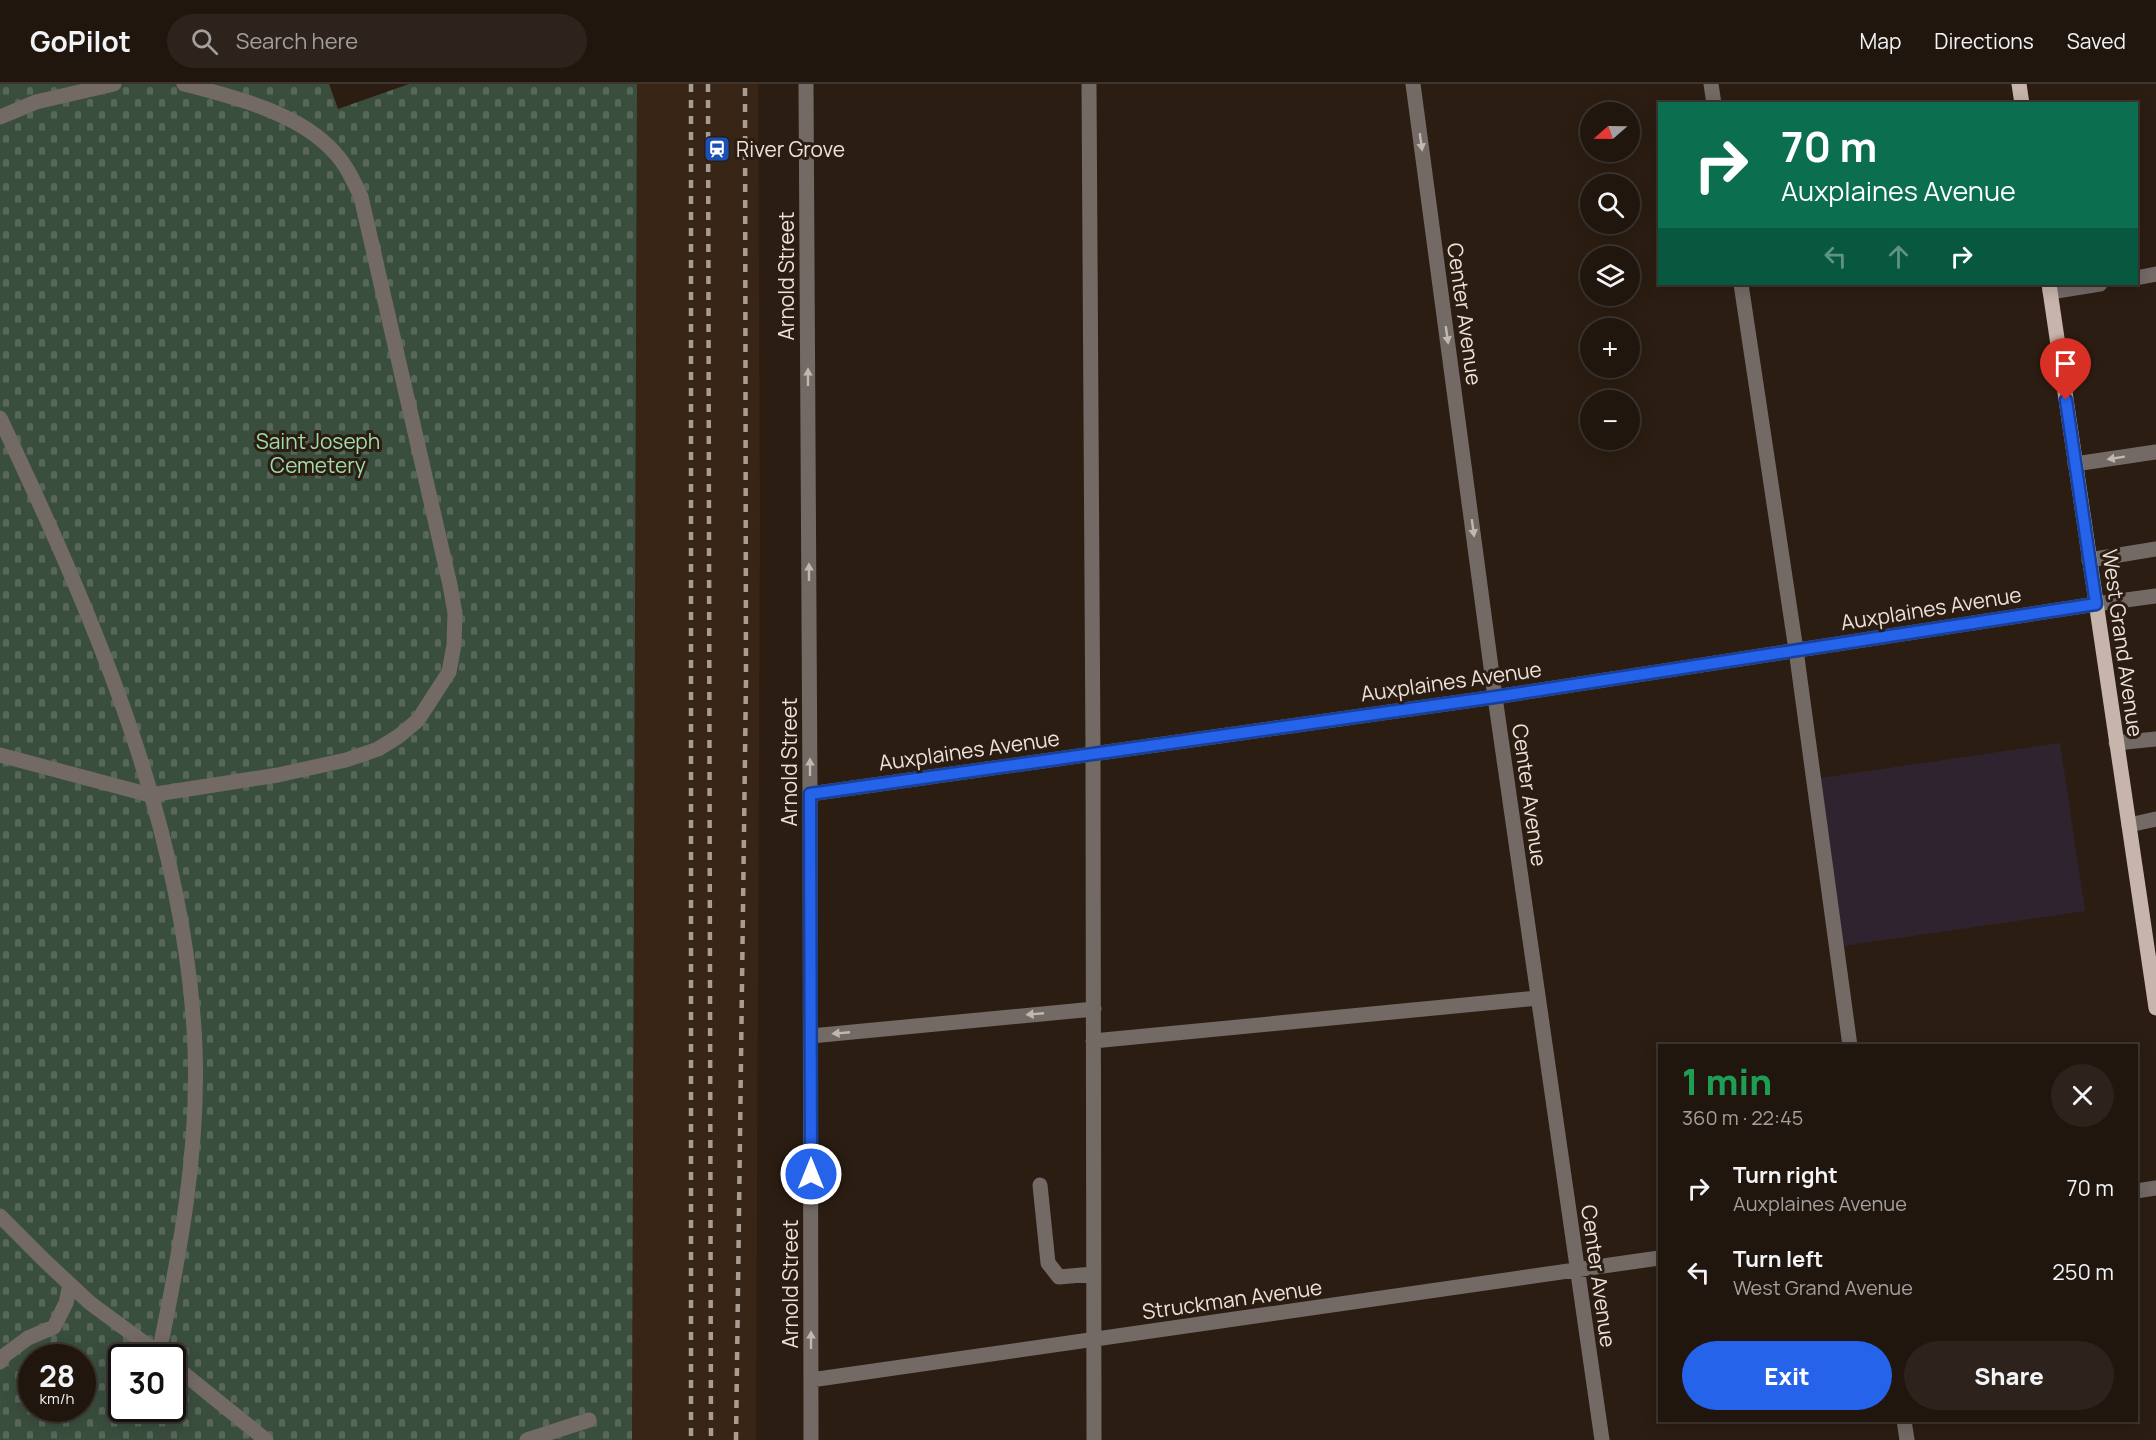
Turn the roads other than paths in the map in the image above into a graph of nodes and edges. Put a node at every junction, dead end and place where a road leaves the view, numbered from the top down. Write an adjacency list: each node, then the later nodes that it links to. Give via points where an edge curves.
1 (114, 84): 10 (street, via 36,102)
2 (184, 84): 30 (street, via 278,113 313,134 349,171 361,197 450,585 454,645 449,672 418,720 378,748 346,760 278,775)
3 (806, 84): 29 (street, Arnold Street, one-way to 3)
4 (1089, 84): 27 (street)
5 (1413, 84): 24 (street, Center Avenue, one-way to 24)
6 (1711, 84): 8 (street)
7 (2019, 84): 9 (main road)
8 (1714, 102)
9 (2022, 102)
10 (0, 117)
11 (2156, 274): 12 (street)
12 (2138, 278)
13 (1741, 285): 23 (street)
14 (2087, 285): 15 (street)
15 (2049, 288): 18 (main road, West Grand Avenue)
16 (0, 418): 30 (street, via 80,597 117,691)
17 (2156, 452): 18 (street, one-way to 18)
18 (2075, 464): 20 (main road, West Grand Avenue)
19 (2156, 549): 20 (street)
20 (2089, 561): 22 (main road, West Grand Avenue)
21 (2156, 596): 22 (street, Auxplaines Avenue)
22 (2096, 604): 23 (street, Auxplaines Avenue); 26 (main road, West Grand Avenue)
23 (1796, 650): 24 (street, Auxplaines Avenue); 38 (street)
24 (1495, 697): 27 (street, Auxplaines Avenue); 33 (street, Center Avenue)
25 (2156, 739): 26 (street)
26 (2116, 743): 32 (main road, West Grand Avenue)
27 (1094, 753): 29 (street, Auxplaines Avenue); 35 (street)
28 (0, 755): 30 (street)
29 (810, 794): 36 (street, Arnold Street)
30 (150, 795): 49 (street, via 174,880 190,971 195,1050 193,1158)
31 (2156, 819): 32 (street)
32 (2129, 825): 34 (main road, West Grand Avenue)
33 (1538, 998): 37 (street); 44 (street, Center Avenue)
34 (2156, 1008)
35 (1094, 1009): 36 (street, one-way to 36); 37 (street)
36 (811, 1036): 52 (street, Arnold Street, one-way to 36)
37 (1093, 1041): 45 (street)
38 (1850, 1044)
39 (1040, 1185): 45 (street, via 1048,1263 1059,1276)
40 (2156, 1188): 41 (street)
41 (2138, 1191)
42 (0, 1216): 46 (street)
43 (1658, 1258): 44 (street, Struckman Avenue)
44 (1577, 1270): 47 (street, Struckman Avenue); 59 (street, Center Avenue)
45 (1094, 1274): 47 (street)
46 (70, 1284): 48 (street); 50 (street, via 54,1327 28,1338)
47 (1094, 1340): 52 (street, Struckman Avenue); 58 (street)
48 (147, 1344)
49 (164, 1344)
50 (0, 1362)
51 (186, 1375): 55 (street)
52 (811, 1380): 57 (street, Arnold Street)
53 (589, 1420): 56 (street)
54 (1904, 1422): 60 (street)
55 (266, 1440)
56 (527, 1440)
57 (811, 1440)
58 (1094, 1440)
59 (1602, 1440)
60 (1907, 1440)

